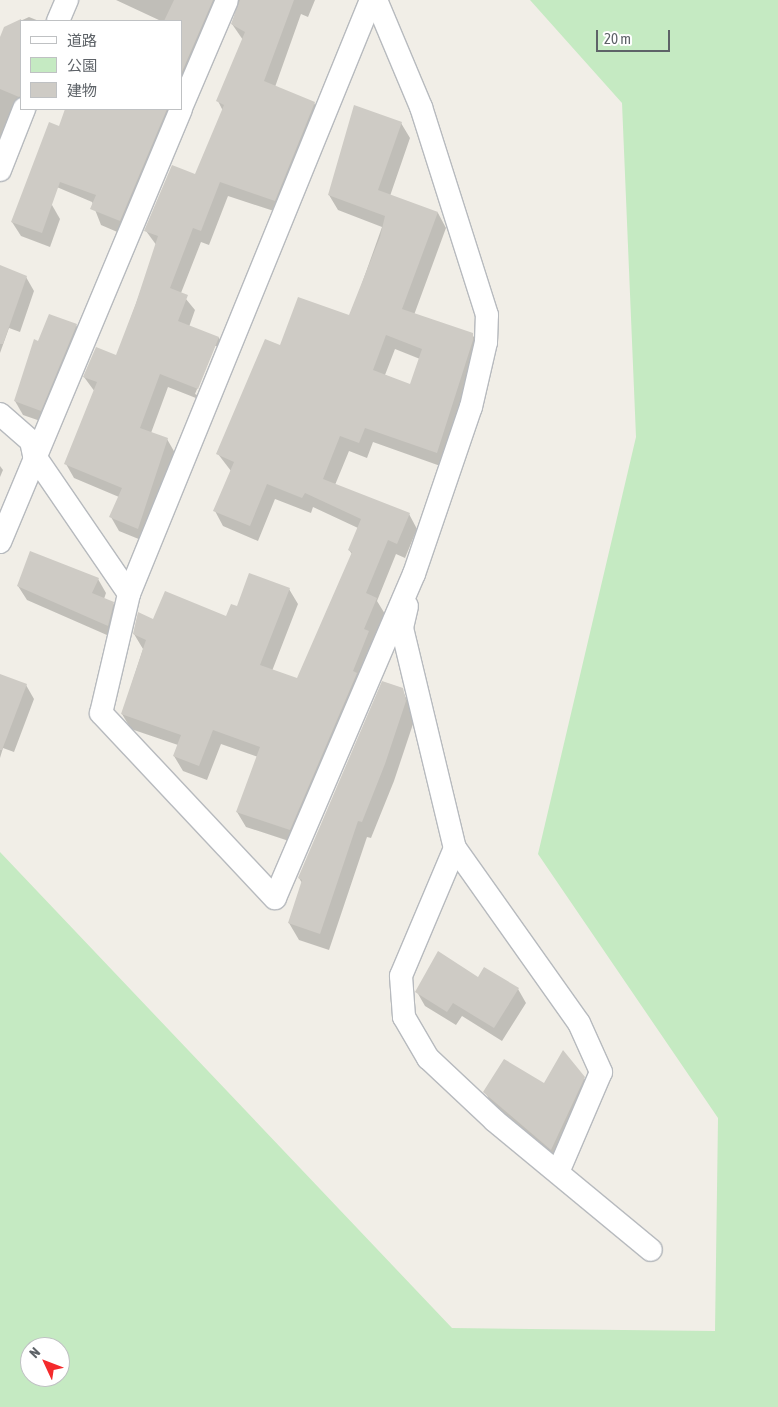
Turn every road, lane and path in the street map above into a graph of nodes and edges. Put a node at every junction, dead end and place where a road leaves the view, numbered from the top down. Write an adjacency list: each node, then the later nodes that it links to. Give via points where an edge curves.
1 (66, 0): 5 (street)
2 (227, 0): 6 (street)
3 (371, 0): 14 (street)
4 (376, 0): 13 (street, via 421,107 487,315 471,408)
5 (58, 20)
6 (182, 106)
7 (24, 110): 9 (street)
8 (180, 110): 11 (street)
9 (0, 170)
10 (0, 414): 11 (street, via 31,441)
11 (34, 455): 12 (street); 14 (street)
12 (0, 542)
13 (414, 574): 14 (street, via 274,898 101,713); 15 (street, via 402,628)
14 (129, 594)
15 (455, 848): 16 (street, via 580,1024 601,1072); 16 (street, via 401,976 404,1017 428,1058 495,1121)
16 (559, 1170): 17 (street)
17 (651, 1250)

